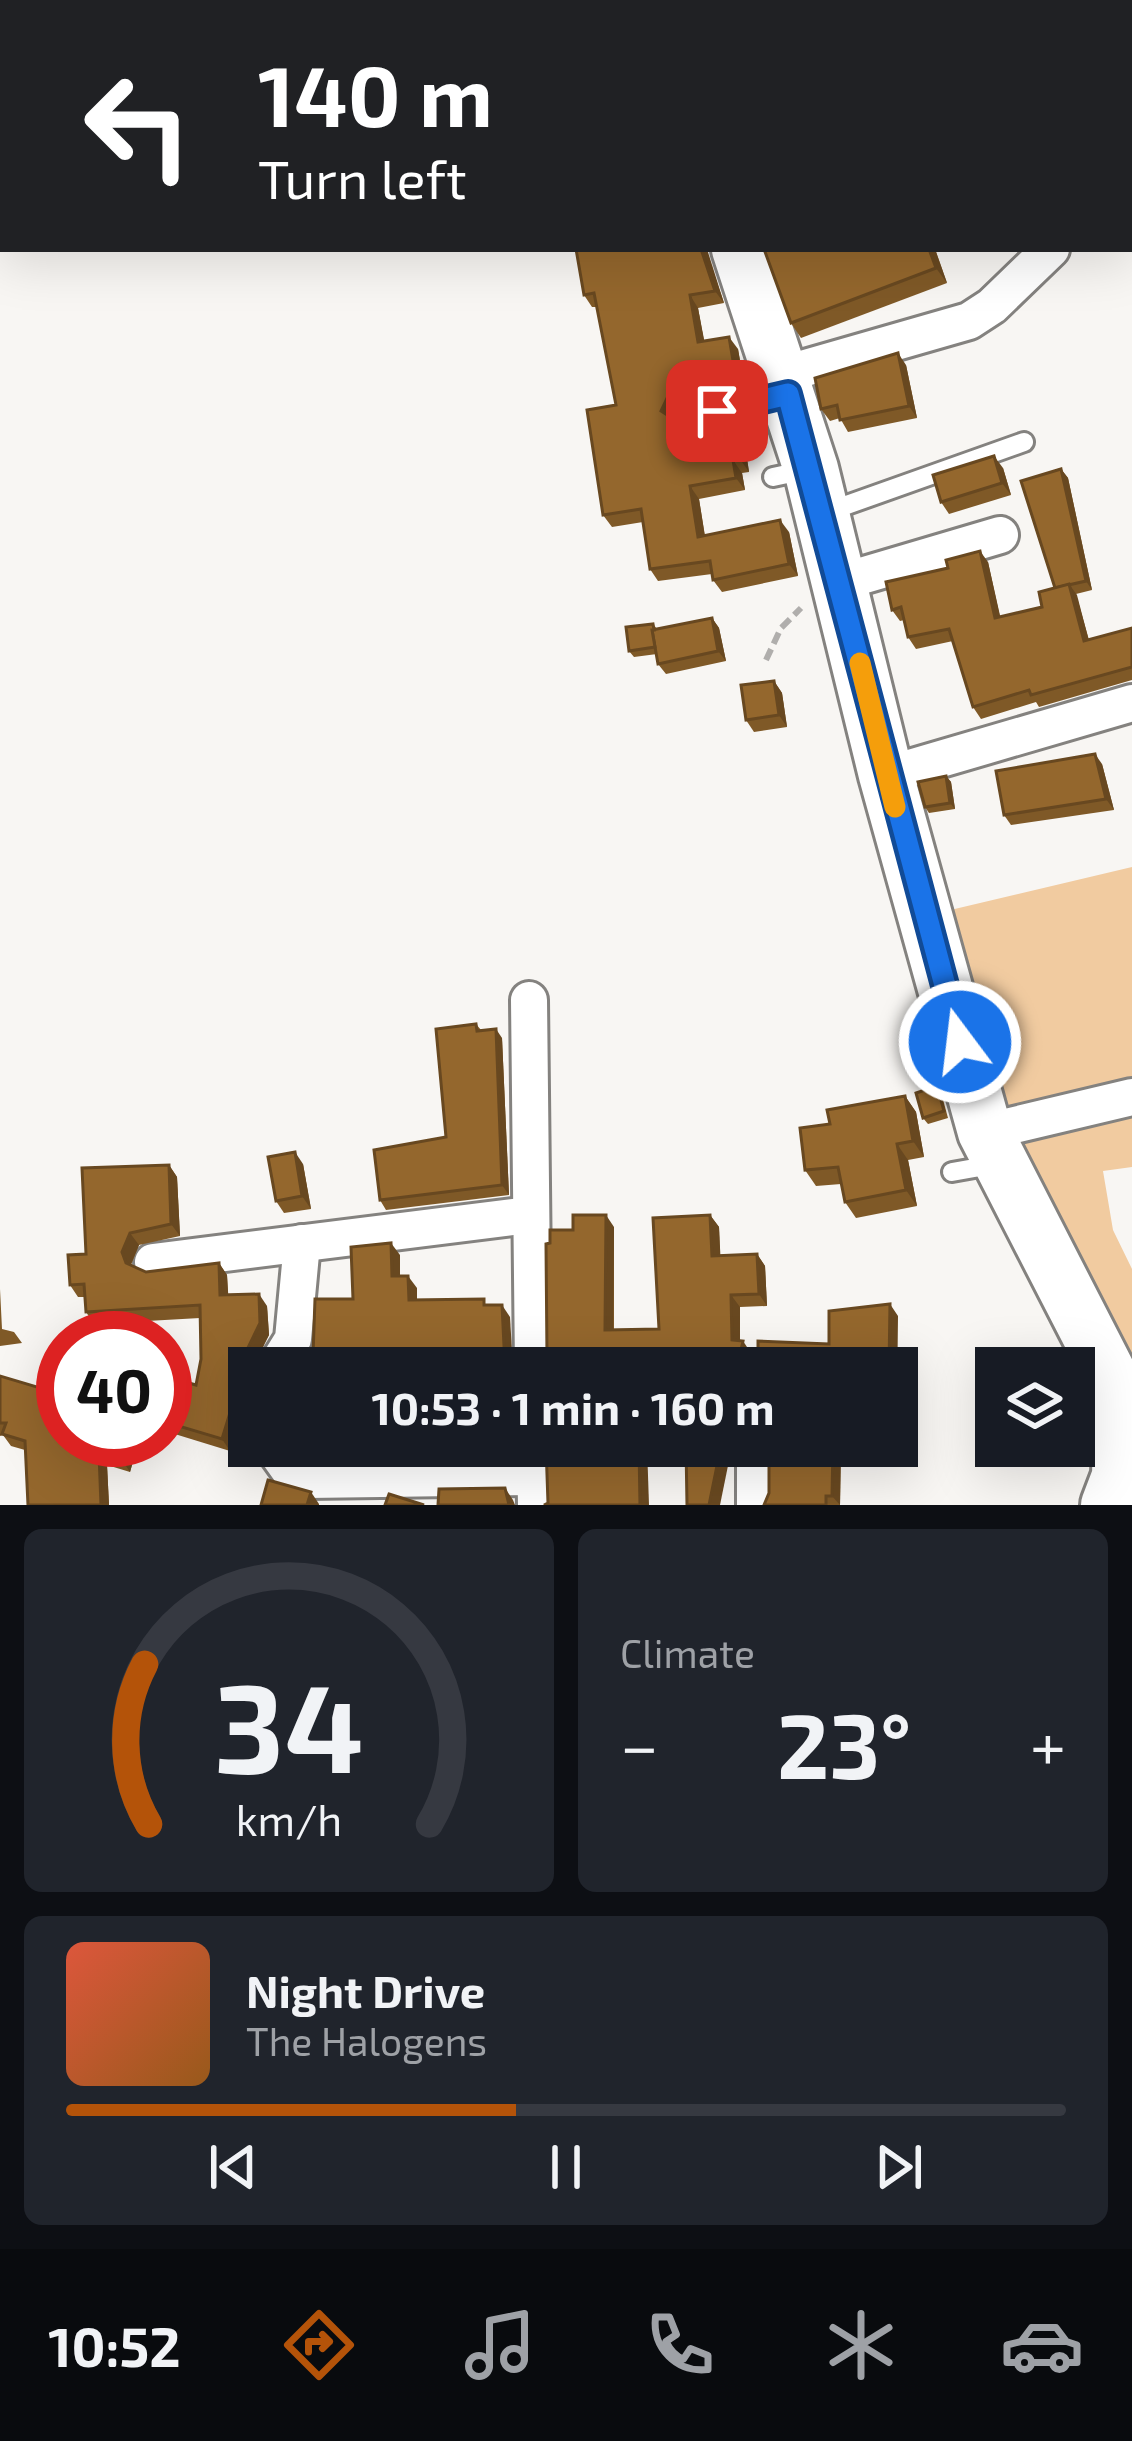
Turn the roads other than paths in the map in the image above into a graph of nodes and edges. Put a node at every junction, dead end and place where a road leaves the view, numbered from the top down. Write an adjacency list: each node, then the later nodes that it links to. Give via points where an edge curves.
1 (740, 252): 3 (street)
2 (1049, 252): 3 (street, via 969,320)
3 (784, 384): 4 (lane); 6 (street)
4 (682, 419)
5 (1024, 442): 6 (lane)
6 (802, 487): 8 (street)
7 (1000, 535): 8 (street)
8 (842, 582): 10 (street)
9 (1132, 703): 10 (street)
10 (886, 775): 13 (street)
11 (530, 1000): 14 (street)
12 (1132, 1097): 13 (street)
13 (980, 1156): 23 (street, via 1121,1396 1119,1476)
14 (529, 1215): 15 (street); 18 (street)
15 (302, 1244): 16 (street); 17 (street)
16 (153, 1262)
17 (288, 1347)
18 (532, 1347)
19 (287, 1467): 21 (street, via 308,1480)
20 (755, 1467): 22 (street)
21 (535, 1476)
22 (755, 1505)
23 (1108, 1505)

